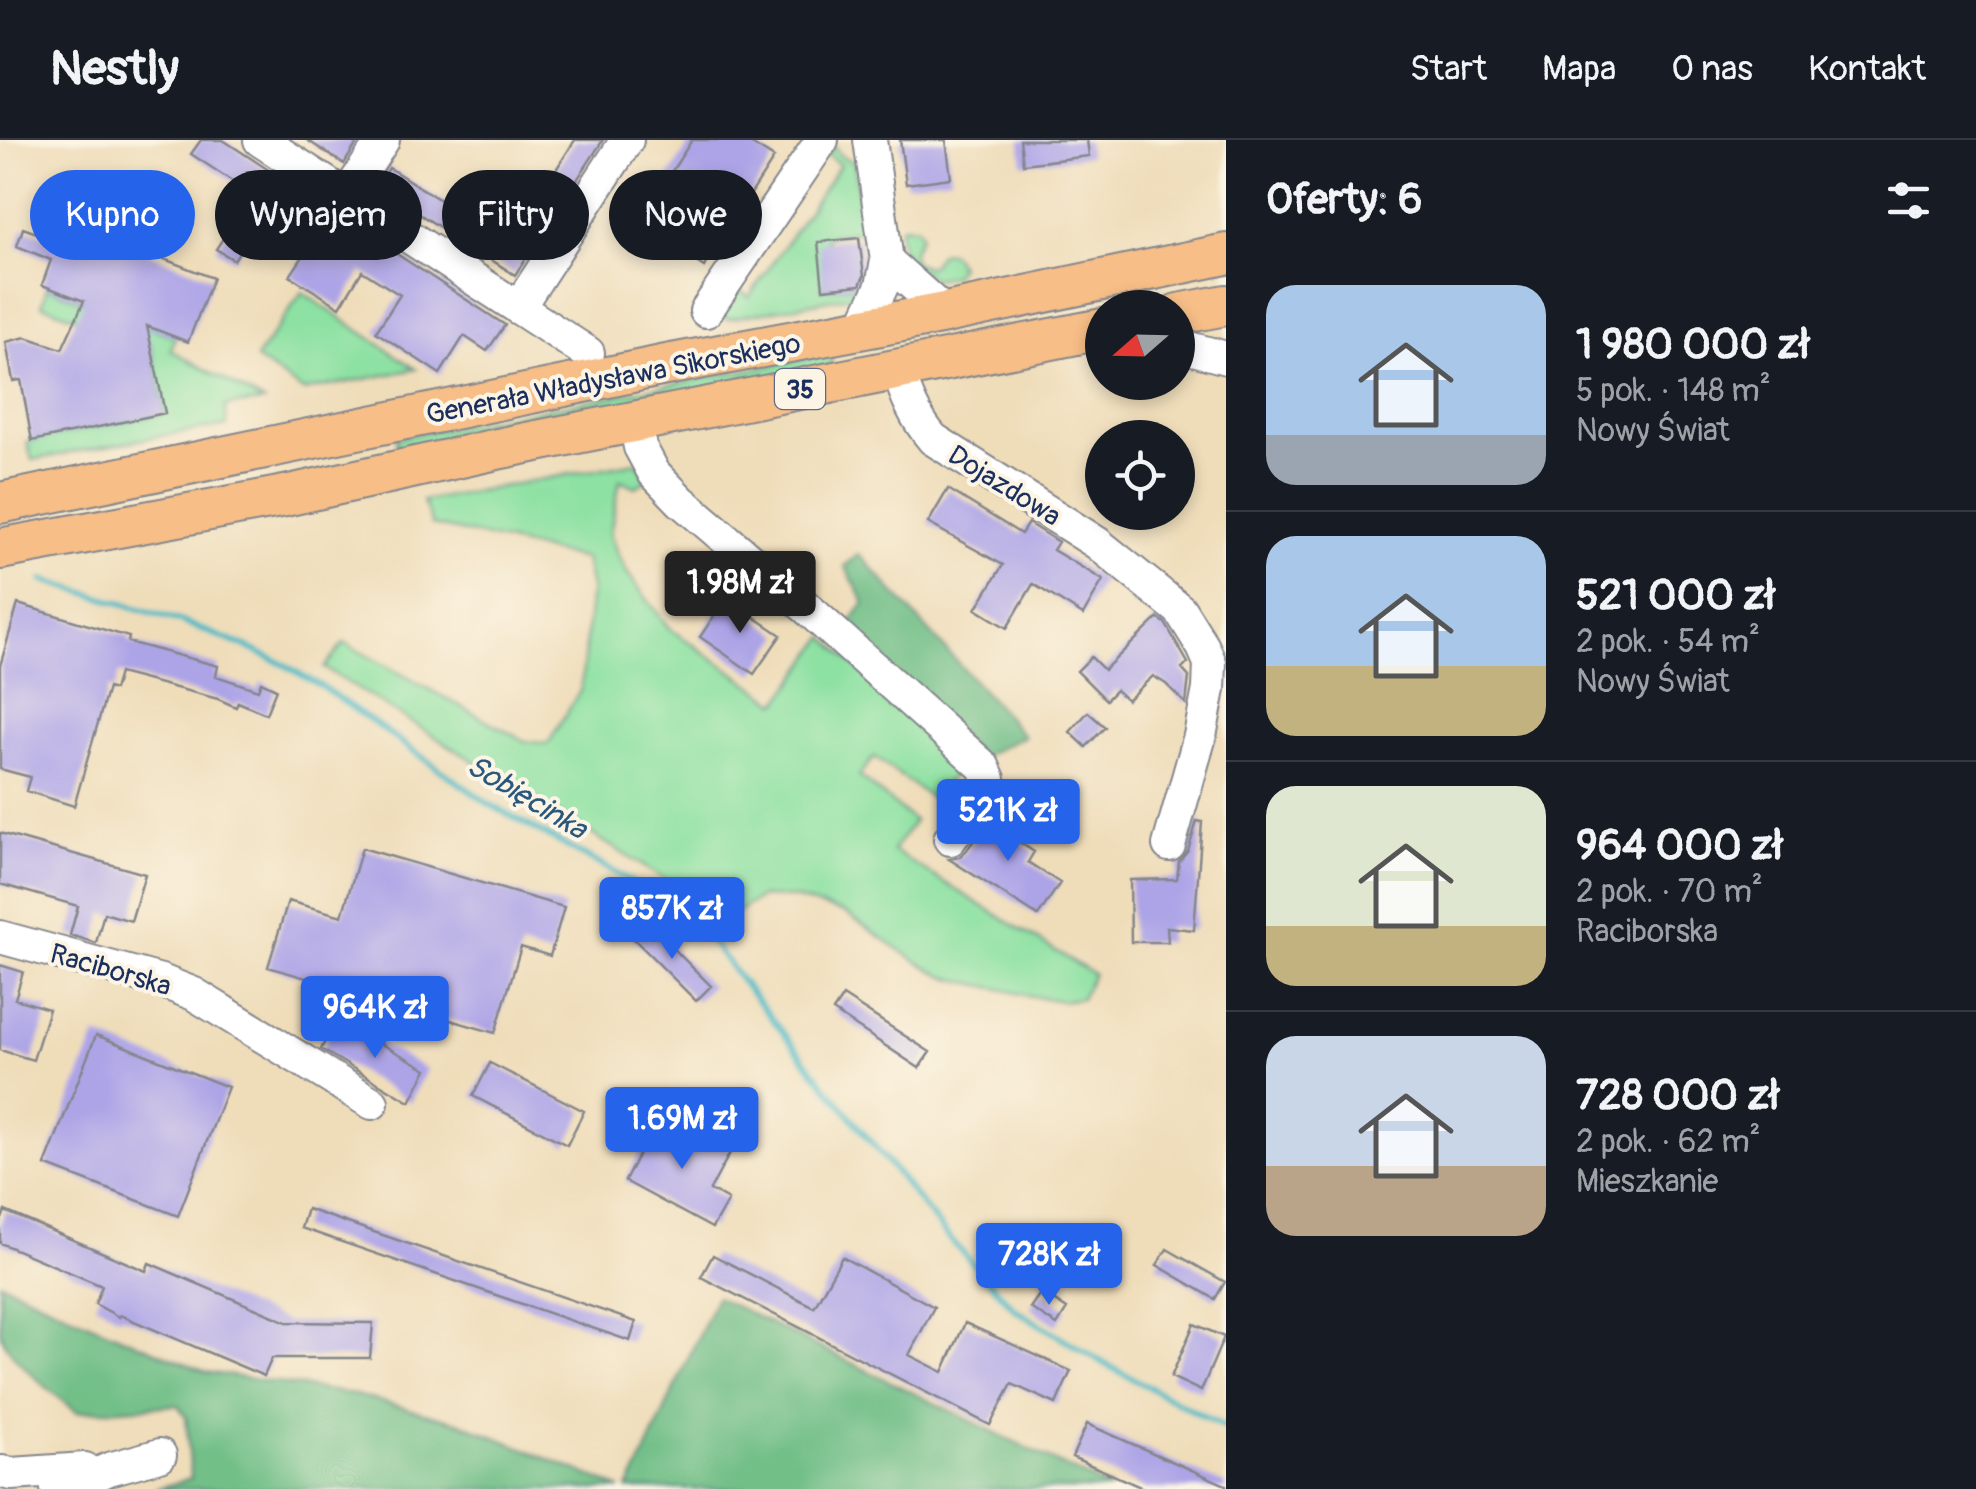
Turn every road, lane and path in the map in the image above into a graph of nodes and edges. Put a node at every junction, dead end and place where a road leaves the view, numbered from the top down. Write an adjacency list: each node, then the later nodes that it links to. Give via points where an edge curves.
1 (260, 140): 6 (street)
2 (382, 140): 7 (street)
3 (626, 140): 12 (street)
4 (822, 140): 13 (street)
5 (870, 140): 10 (street)
6 (307, 170)
7 (363, 170)
8 (422, 245): 12 (street)
9 (1226, 254): 15 (main road, Generała Władysława Sikorskiego / 35)
10 (887, 261): 15 (street); 16 (street)
11 (1226, 305): 14 (main road)
12 (518, 308): 19 (street)
13 (706, 310)
14 (1195, 311)
15 (945, 312): 16 (main road, Generała Władysława Sikorskiego / 35)
16 (862, 328): 23 (main road, Generała Władysława Sikorskiego / 35)
17 (1085, 332): 21 (main road, Generała Władysława Sikorskiego / 35)
18 (1195, 350): 20 (street)
19 (588, 354)
20 (1226, 358)
21 (898, 370): 22 (main road, Generała Władysława Sikorskiego / 35); 26 (street, Dojazdowa, via 919,424 933,439 1097,543 1180,610 1204,646 1210,662 1200,736)
22 (635, 422): 24 (main road, Generała Władysława Sikorskiego / 35); 25 (street, via 654,473 681,501 983,766 990,786)
23 (0, 503)
24 (0, 549)
25 (950, 840)
26 (1169, 845)
27 (0, 937): 28 (street, Raciborska, via 194,994)
28 (372, 1102)
29 (160, 1455): 30 (street)
30 (109, 1469): 31 (street); 32 (street)
31 (2, 1477)
32 (57, 1489)

